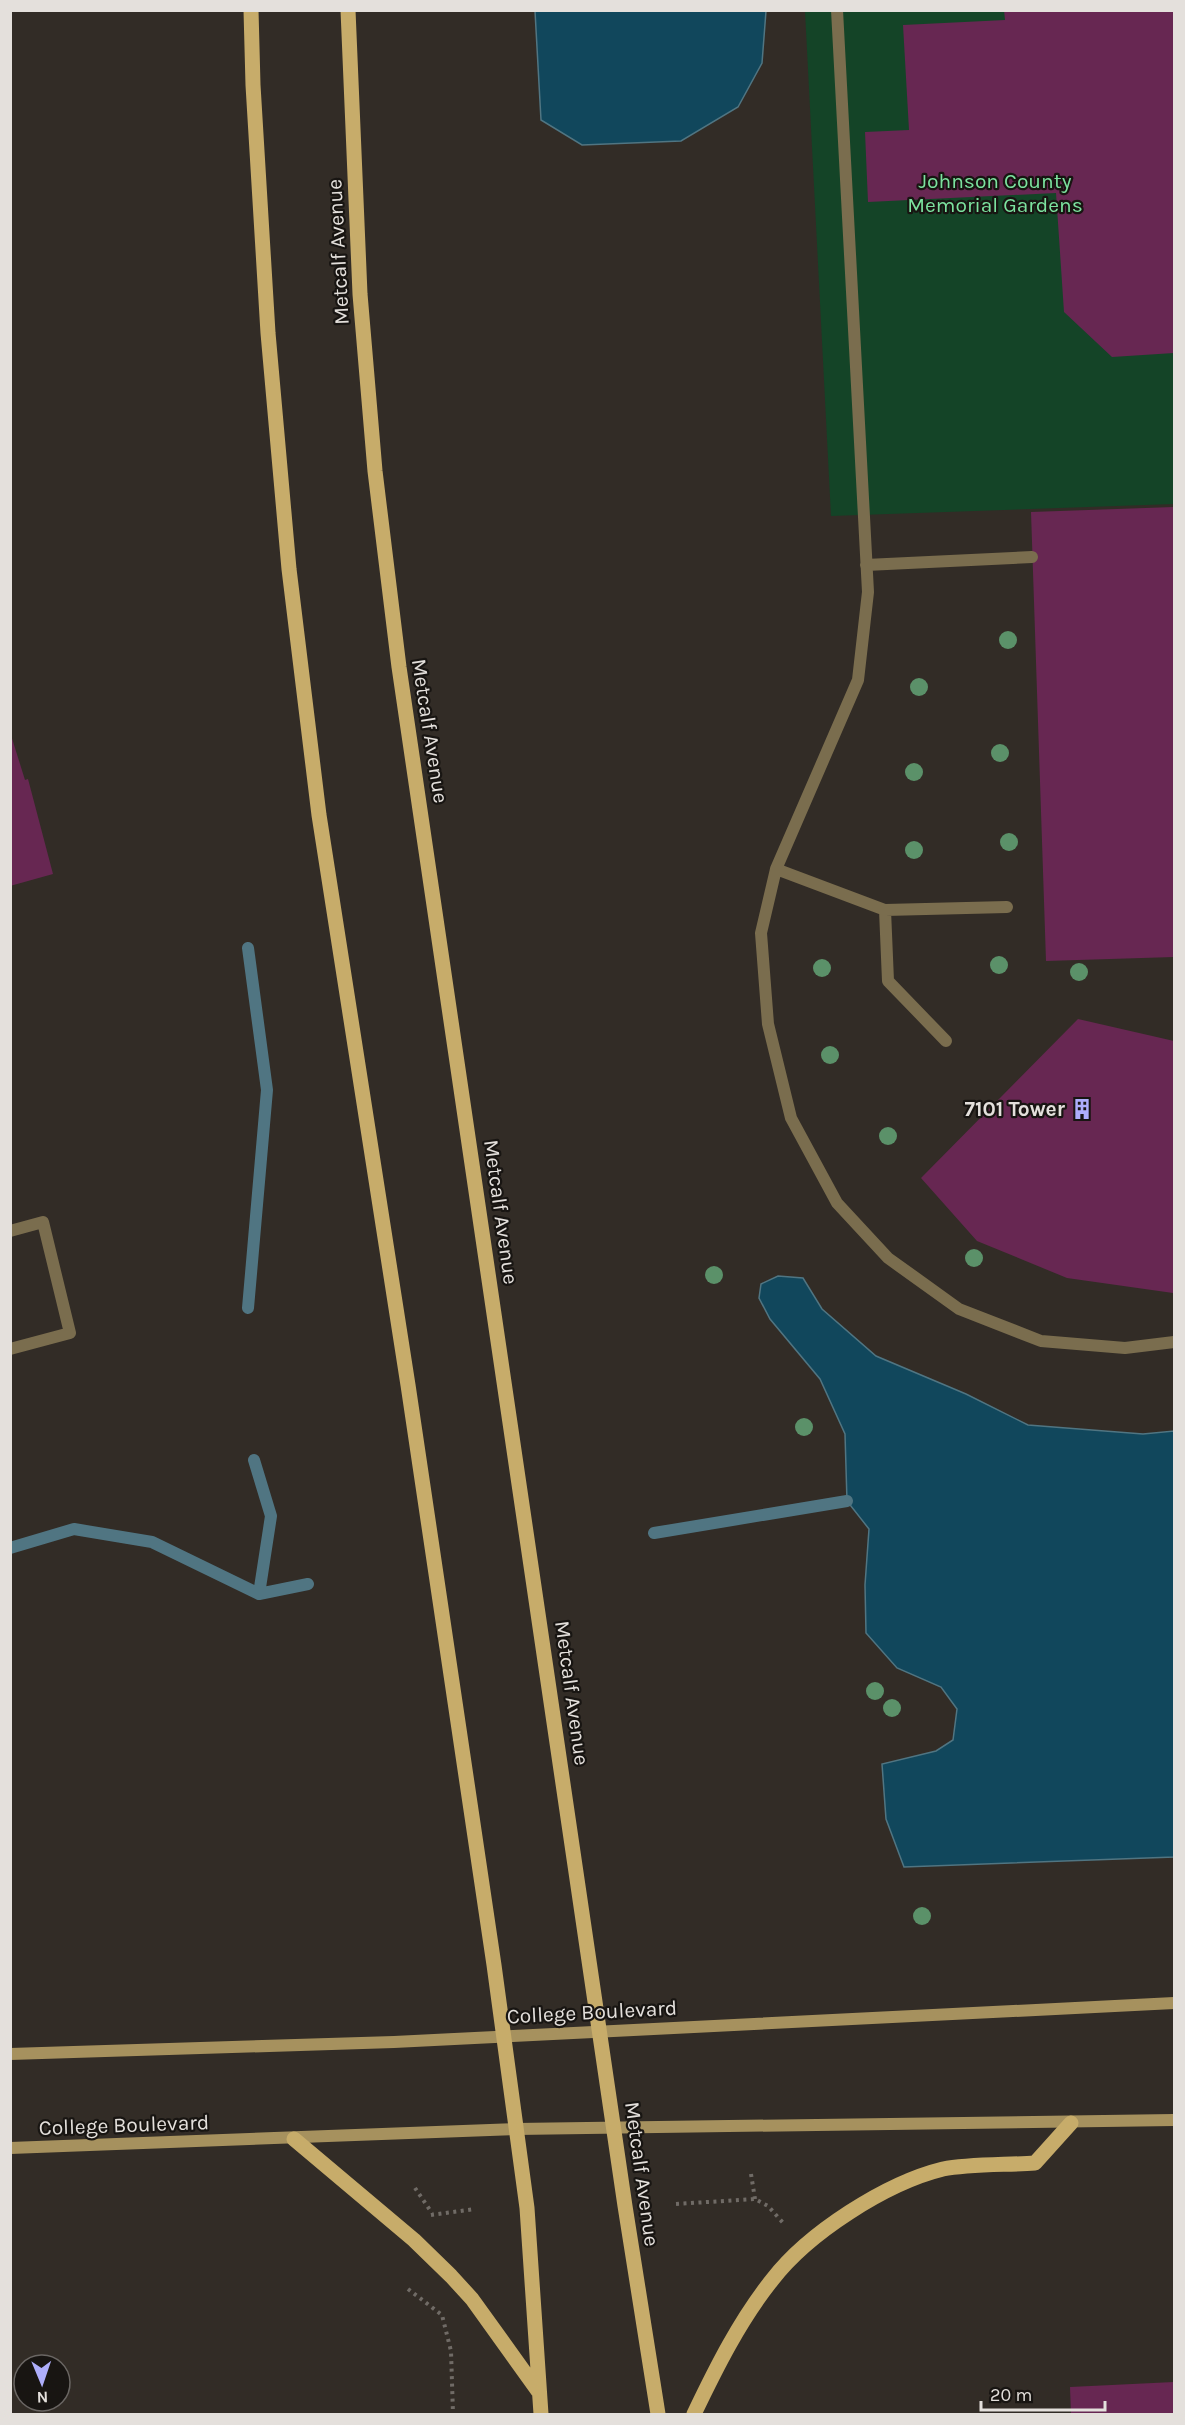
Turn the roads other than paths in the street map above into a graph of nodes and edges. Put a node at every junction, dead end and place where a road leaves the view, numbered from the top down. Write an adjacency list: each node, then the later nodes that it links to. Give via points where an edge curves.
1 (251, 10): 15 (main road, via 268,333 289,569 317,803 414,1420)
2 (348, 10): 14 (main road, Metcalf Avenue, via 360,294 375,471 397,655)
3 (837, 10): 5 (lane)
4 (1032, 557): 5 (lane)
5 (866, 565): 6 (lane, via 868,592 858,680)
6 (776, 869): 8 (lane); 11 (lane, via 761,933 768,1024 790,1119 837,1203 888,1258 959,1309 1041,1341 1125,1348)
7 (1007, 907): 8 (lane)
8 (885, 909): 9 (lane, via 888,981)
9 (946, 1041)
10 (10, 1231): 12 (lane, via 43,1222 70,1333)
11 (1174, 1342)
12 (10, 1349)
13 (1174, 2003): 14 (main road, College Boulevard)
14 (600, 2031): 15 (main road, College Boulevard); 20 (main road, Metcalf Avenue)
15 (504, 2035): 16 (main road, College Boulevard); 19 (main road)
16 (10, 2054)
17 (1174, 2120): 18 (main road, College Boulevard)
18 (1071, 2123): 20 (main road, College Boulevard); 26 (main road, via 1035,2163 944,2169 898,2185 847,2213 773,2278 717,2366)
19 (516, 2129): 20 (main road, College Boulevard); 21 (main road, College Boulevard); 23 (main road, via 527,2208)
20 (614, 2129): 25 (main road, Metcalf Avenue)
21 (294, 2139): 22 (main road, College Boulevard); 23 (main road, via 451,2276)
22 (10, 2148)
23 (538, 2391): 24 (main road)
24 (541, 2415)
25 (658, 2415)
26 (694, 2415)

